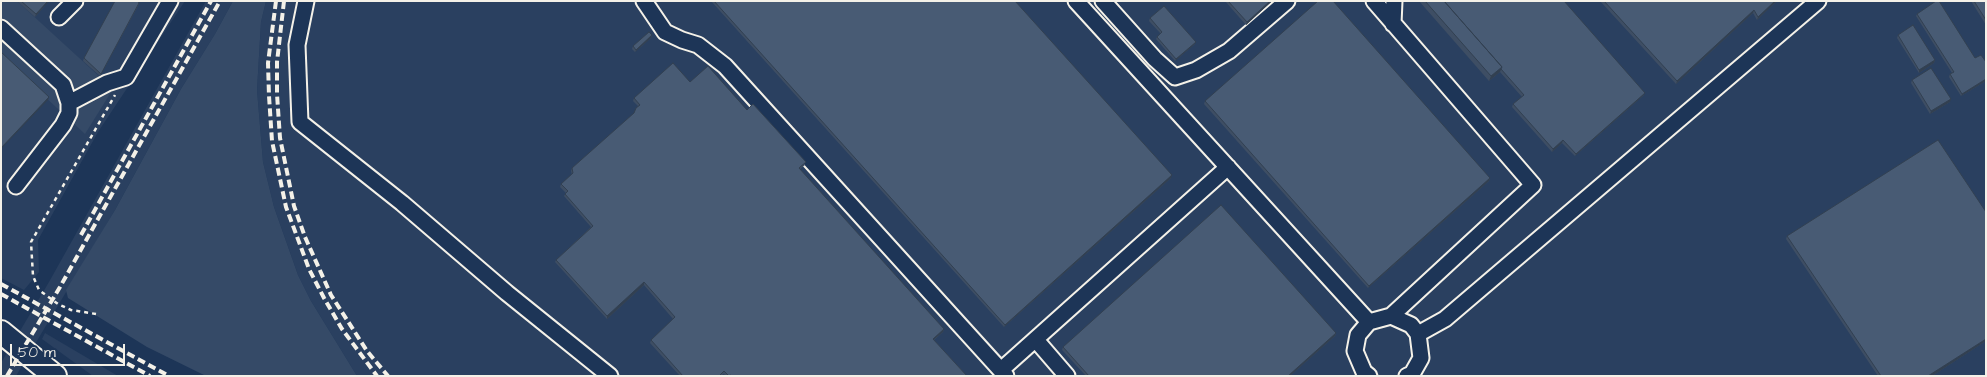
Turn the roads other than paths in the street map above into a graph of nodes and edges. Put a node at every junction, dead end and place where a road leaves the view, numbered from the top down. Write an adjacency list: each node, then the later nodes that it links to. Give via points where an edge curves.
1 (75, 1): 11 (street)
2 (306, 1): 26 (street, via 297,45 300,122)
3 (644, 1): 23 (street, via 665,32 698,44 725,66)
4 (1076, 1): 15 (street)
5 (1103, 1): 6 (street, via 1175,77 1196,70 1229,51)
6 (1287, 1)
7 (1374, 1): 12 (street)
8 (1394, 1): 12 (street)
9 (1818, 1): 20 (street, via 1445,319)
10 (164, 3): 14 (street, via 126,77)
11 (60, 17)
12 (1393, 24): 17 (street, via 1533,185)
13 (1, 28): 14 (street, via 64,85)
14 (69, 103): 16 (street, via 69,113 63,125)
15 (1228, 167): 18 (street); 21 (street)
16 (16, 186)
17 (1391, 316): 18 (street); 20 (street, via 1412,325)
18 (1369, 322): 24 (street, via 1358,335 1355,351)
19 (1, 332): 25 (highway)
20 (1418, 334): 28 (street, via 1421,358 1412,374)
21 (1036, 340): 23 (street); 27 (street)
22 (1, 341): 25 (highway)
23 (1004, 373)
24 (1364, 374)
25 (55, 376)
26 (610, 376)
27 (1067, 376)
28 (1407, 376)

